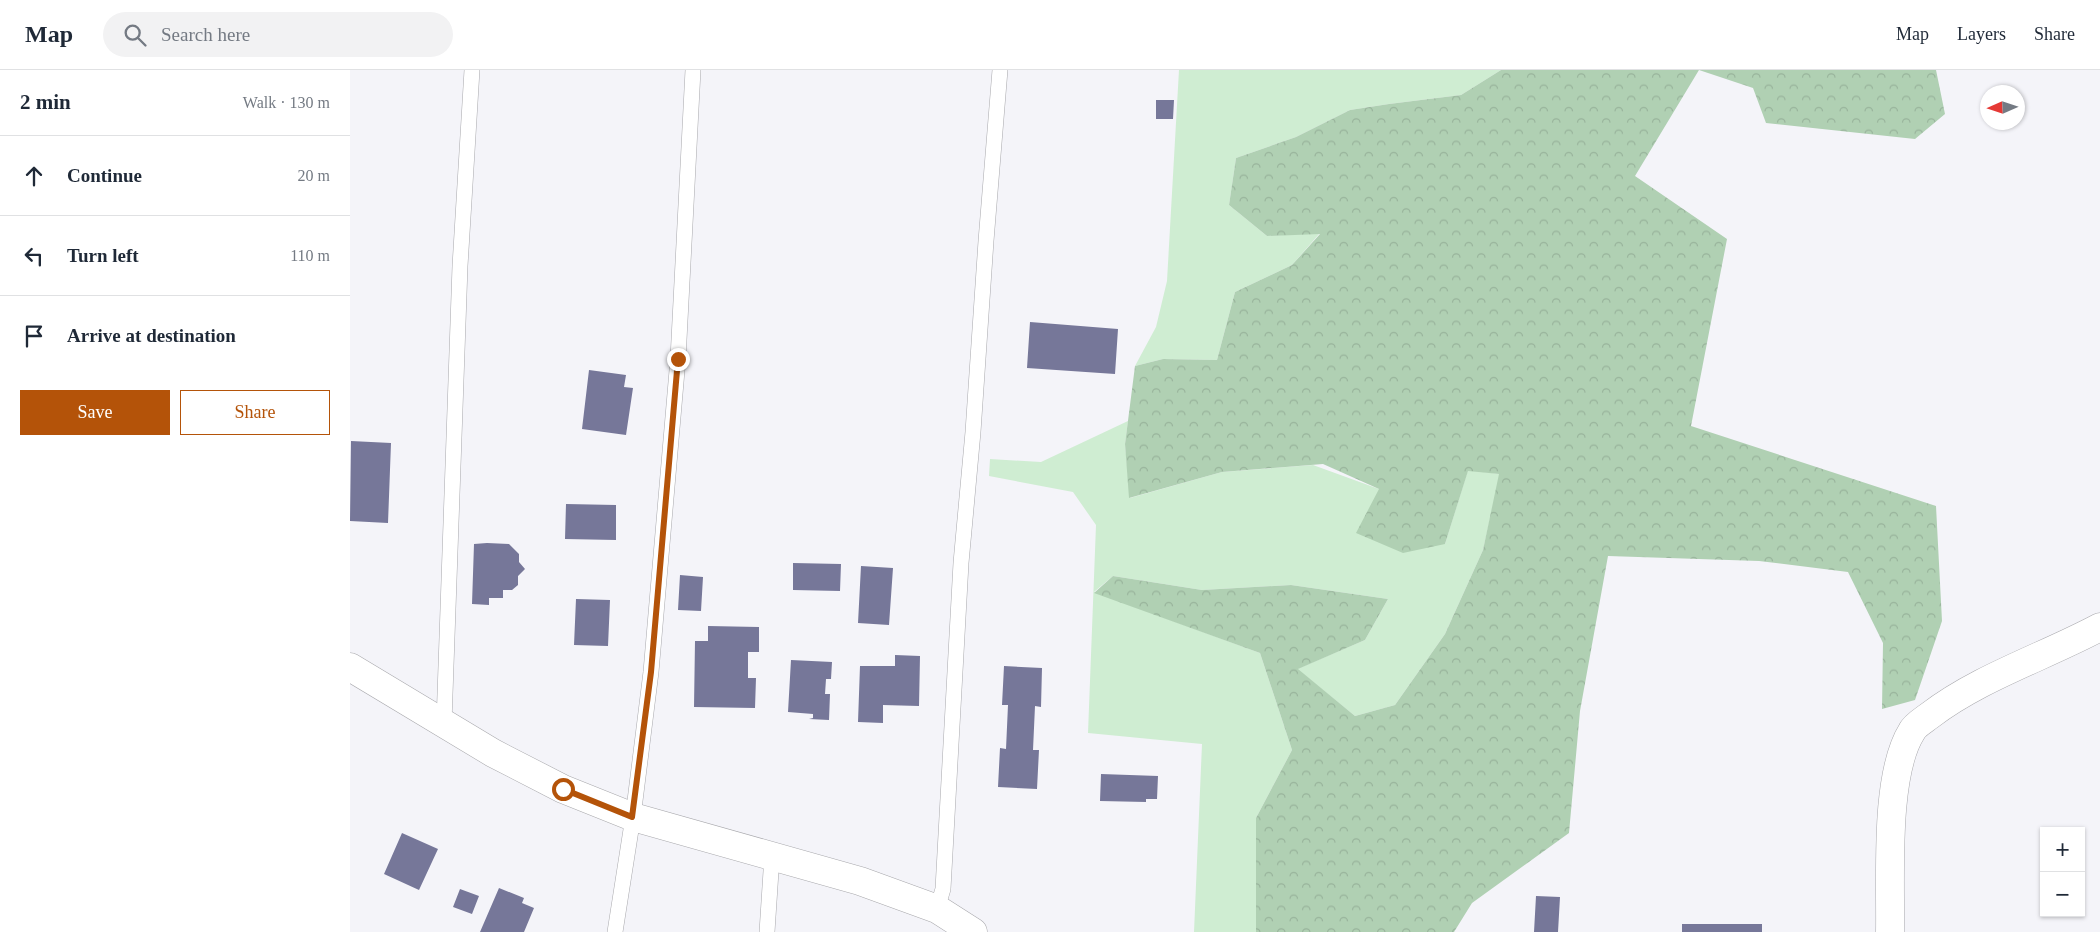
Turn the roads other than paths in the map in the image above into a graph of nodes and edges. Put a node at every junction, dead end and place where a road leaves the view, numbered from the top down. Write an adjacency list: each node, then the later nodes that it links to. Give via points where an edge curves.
1 (472, 70): 6 (lane, via 460,266)
2 (693, 70): 7 (lane, via 678,359 651,672)
3 (1000, 70): 9 (lane, via 961,563 944,889)
4 (2100, 627): 13 (street, via 1970,690 1912,729 1897,767 1892,819)
5 (350, 667): 6 (street)
6 (444, 723): 7 (street, via 563,789)
7 (632, 817): 8 (street); 10 (lane)
8 (772, 856): 9 (street, via 860,881); 11 (lane)
9 (937, 909): 12 (street)
10 (615, 932)
11 (767, 932)
12 (973, 932)
13 (1890, 932)

